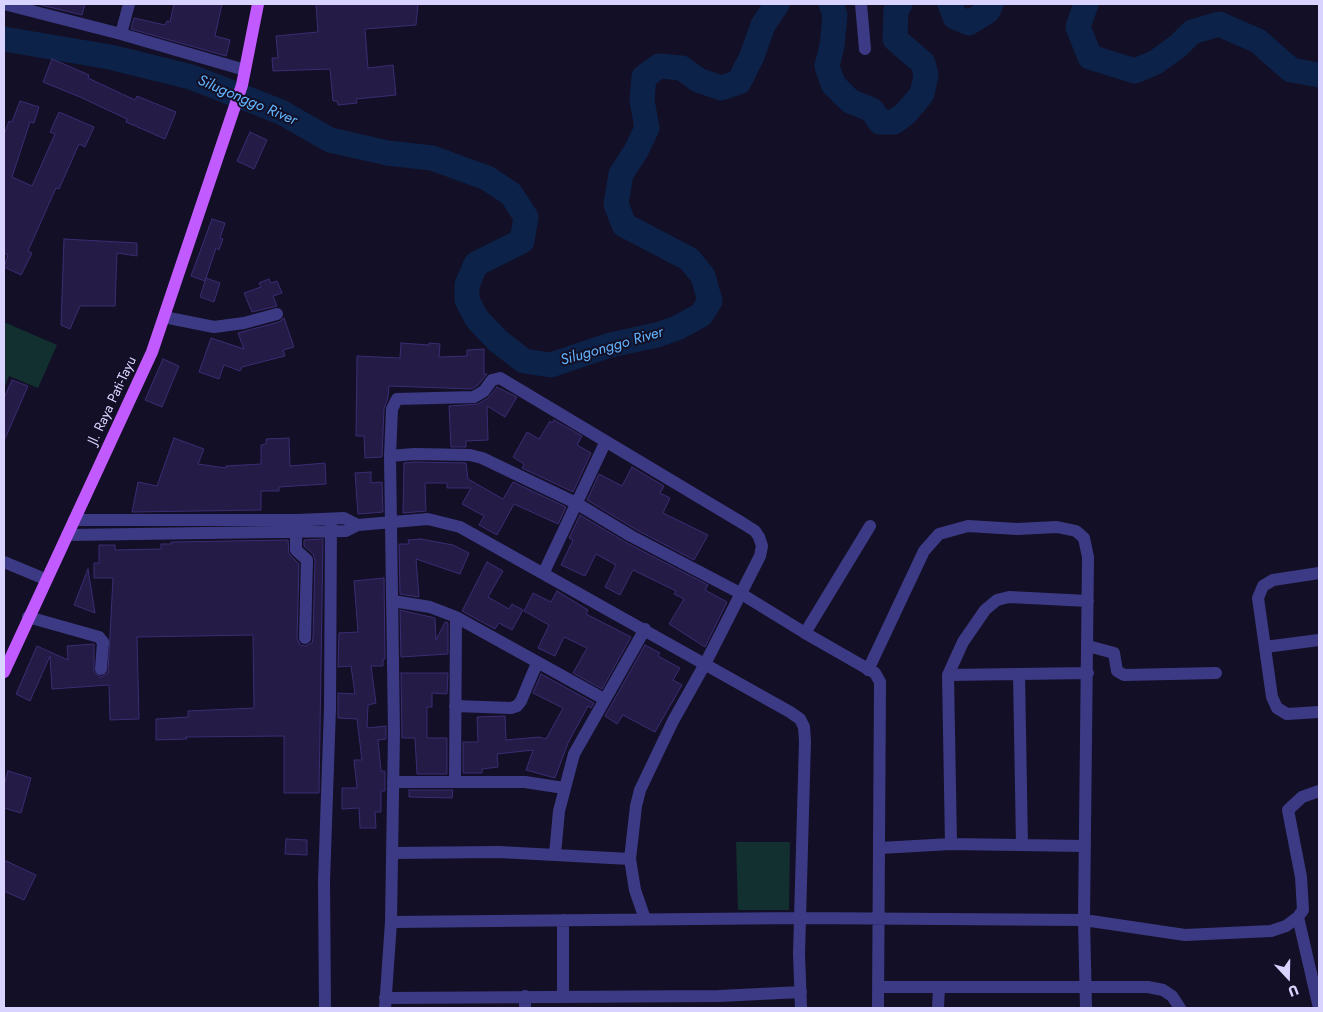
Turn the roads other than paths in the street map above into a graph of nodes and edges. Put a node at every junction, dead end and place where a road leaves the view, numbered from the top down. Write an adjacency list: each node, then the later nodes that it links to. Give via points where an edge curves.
1 (4, 4): 5 (street)
2 (129, 4): 6 (street)
3 (258, 4): 8 (main road)
4 (861, 4): 7 (street)
5 (42, 9): 6 (street)
6 (121, 34): 8 (street)
7 (865, 49)
8 (245, 70): 10 (main road, Jl. Raya Pati-Tayu, via 227,134)
9 (277, 314): 10 (street, via 214,327)
10 (164, 317): 15 (main road, Jl. Raya Pati-Tayu, via 141,378)
11 (605, 443): 12 (street, via 497,378 474,396 397,399 392,409); 13 (street); 27 (street, via 755,531 762,546 760,556)
12 (390, 456): 13 (street, via 476,456); 16 (street)
13 (576, 503): 24 (street); 27 (street)
14 (331, 519): 17 (street, via 344,518); 19 (street); 20 (street)
15 (74, 520): 19 (street); 22 (main road, Jl. Raya Pati-Tayu)
16 (392, 522): 17 (street); 24 (street, via 428,519 460,527); 28 (street)
17 (358, 525): 20 (street, via 346,531)
18 (870, 526): 33 (street)
19 (278, 527): 21 (street); 22 (street)
20 (330, 532): 21 (street); 77 (street)
21 (296, 533): 34 (street, via 296,550 307,560)
22 (67, 535): 26 (main road, Jl. Raya Pati-Tayu)
23 (4, 562): 26 (street)
24 (544, 572): 32 (street)
25 (1319, 573): 37 (street, via 1273,580 1263,586 1258,598)
26 (45, 579): 30 (main road, Jl. Raya Pati-Tayu)
27 (740, 593): 33 (street); 39 (street)
28 (393, 601): 31 (street, via 430,607); 50 (street)
29 (1088, 601): 36 (street); 41 (street, via 1087,547 1084,538 1076,531 968,526 950,529 939,534 924,551); 46 (street, via 1009,597 997,600 985,610 963,642)
30 (28, 617): 40 (street, via 99,637 103,642); 42 (main road, Jl. Raya Pati-Tayu)
31 (456, 617): 38 (street); 48 (street)
32 (645, 629): 39 (street); 47 (street)
33 (805, 633): 41 (street)
34 (305, 638)
35 (1319, 640): 37 (street)
36 (1088, 646): 43 (street); 44 (street, via 1114,653 1117,671 1124,675)
37 (1265, 647): 49 (street, via 1272,697 1277,708 1287,714)
38 (537, 663): 47 (street); 48 (street, via 517,706)
39 (705, 664): 60 (street, via 640,790); 62 (street, via 790,712 800,719 804,727)
40 (101, 669)
41 (868, 670): 57 (street, via 875,673 880,682)
42 (4, 671)
43 (1088, 673): 45 (street); 56 (street)
44 (1216, 673)
45 (1019, 674): 46 (street); 55 (street)
46 (948, 675): 54 (street)
47 (604, 699): 52 (street, via 574,754)
48 (455, 706): 51 (street)
49 (1319, 712)
50 (393, 782): 51 (street); 58 (street)
51 (455, 782): 52 (street, via 525,782)
52 (564, 788): 59 (street)
53 (1319, 790): 61 (street, via 1302,797 1288,810 1301,877 1303,910)
54 (950, 844): 55 (street); 57 (street)
55 (1022, 845): 56 (street)
56 (1085, 846): 66 (street)
57 (880, 848): 65 (street)
58 (392, 853): 59 (street); 67 (street)
59 (555, 854): 60 (street)
60 (630, 859): 63 (street, via 635,890)
61 (1298, 917): 66 (street, via 1271,931 1226,934 1176,934); 83 (street)
62 (800, 918): 63 (street); 65 (street); 71 (street)
63 (645, 919): 64 (street)
64 (563, 920): 67 (street); 72 (street)
65 (879, 920): 66 (street); 68 (street)
66 (1084, 920): 70 (street)
67 (391, 922): 76 (street)
68 (878, 987): 69 (street); 79 (street)
69 (939, 987): 70 (street); 80 (street)
70 (1087, 987): 81 (street); 82 (street, via 1163,990)
71 (801, 992): 75 (street); 78 (street)
72 (563, 996): 73 (street); 74 (street)
73 (525, 1002): 76 (street)
74 (597, 1002): 75 (street)
75 (719, 1002)
76 (385, 1003)
77 (325, 1008)
78 (801, 1008)
79 (878, 1008)
80 (938, 1008)
81 (1086, 1008)
82 (1180, 1008)
83 (1319, 1008)

